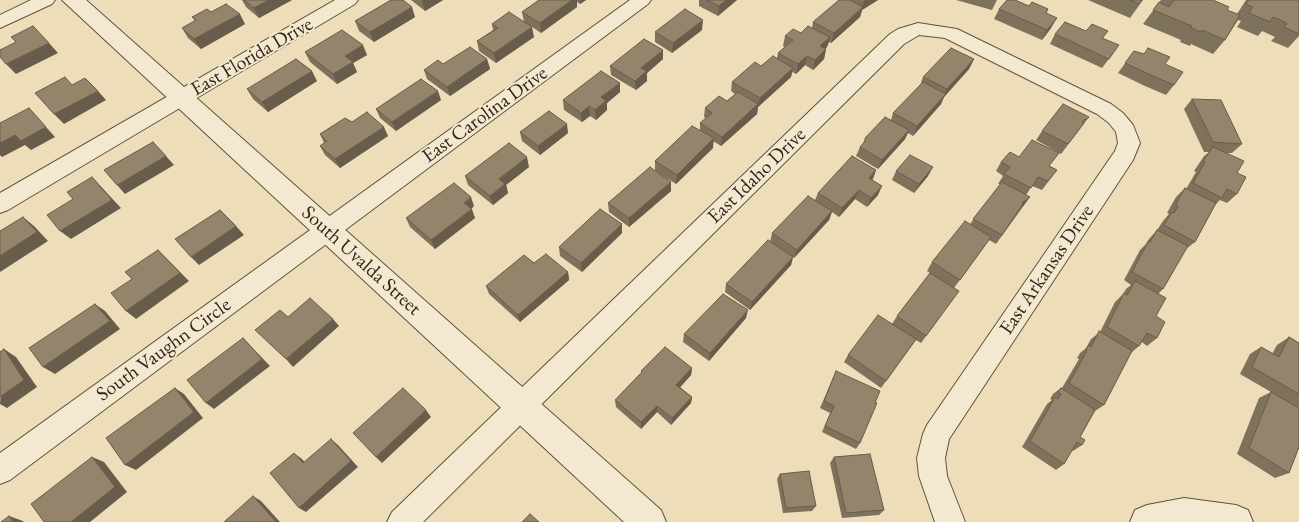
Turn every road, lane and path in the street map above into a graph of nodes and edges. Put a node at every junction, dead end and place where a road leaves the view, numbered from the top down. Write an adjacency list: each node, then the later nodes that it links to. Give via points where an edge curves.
1 (46, 0): 5 (street)
2 (73, 0): 7 (street, South Uvalda Street)
3 (349, 0): 7 (street, East Florida Drive)
4 (642, 0): 9 (street, East Carolina Drive)
5 (0, 22)
6 (1020, 67): 10 (street, East Idaho Drive, via 950,33 934,30 905,33); 14 (street, East Arkansas Drive, via 1104,108 1126,130 1129,143 1125,154 936,434 931,458 933,476)
7 (181, 98): 8 (street); 9 (street, South Uvalda Street)
8 (0, 204)
9 (327, 230): 10 (street, South Uvalda Street); 11 (street, South Vaughn Circle)
10 (521, 406): 12 (street, East Idaho Drive); 13 (street, South Uvalda Street)
11 (0, 470)
12 (402, 522)
13 (649, 522)
14 (950, 522)
15 (1147, 522): 16 (street, via 1199,515)
16 (1236, 522)

